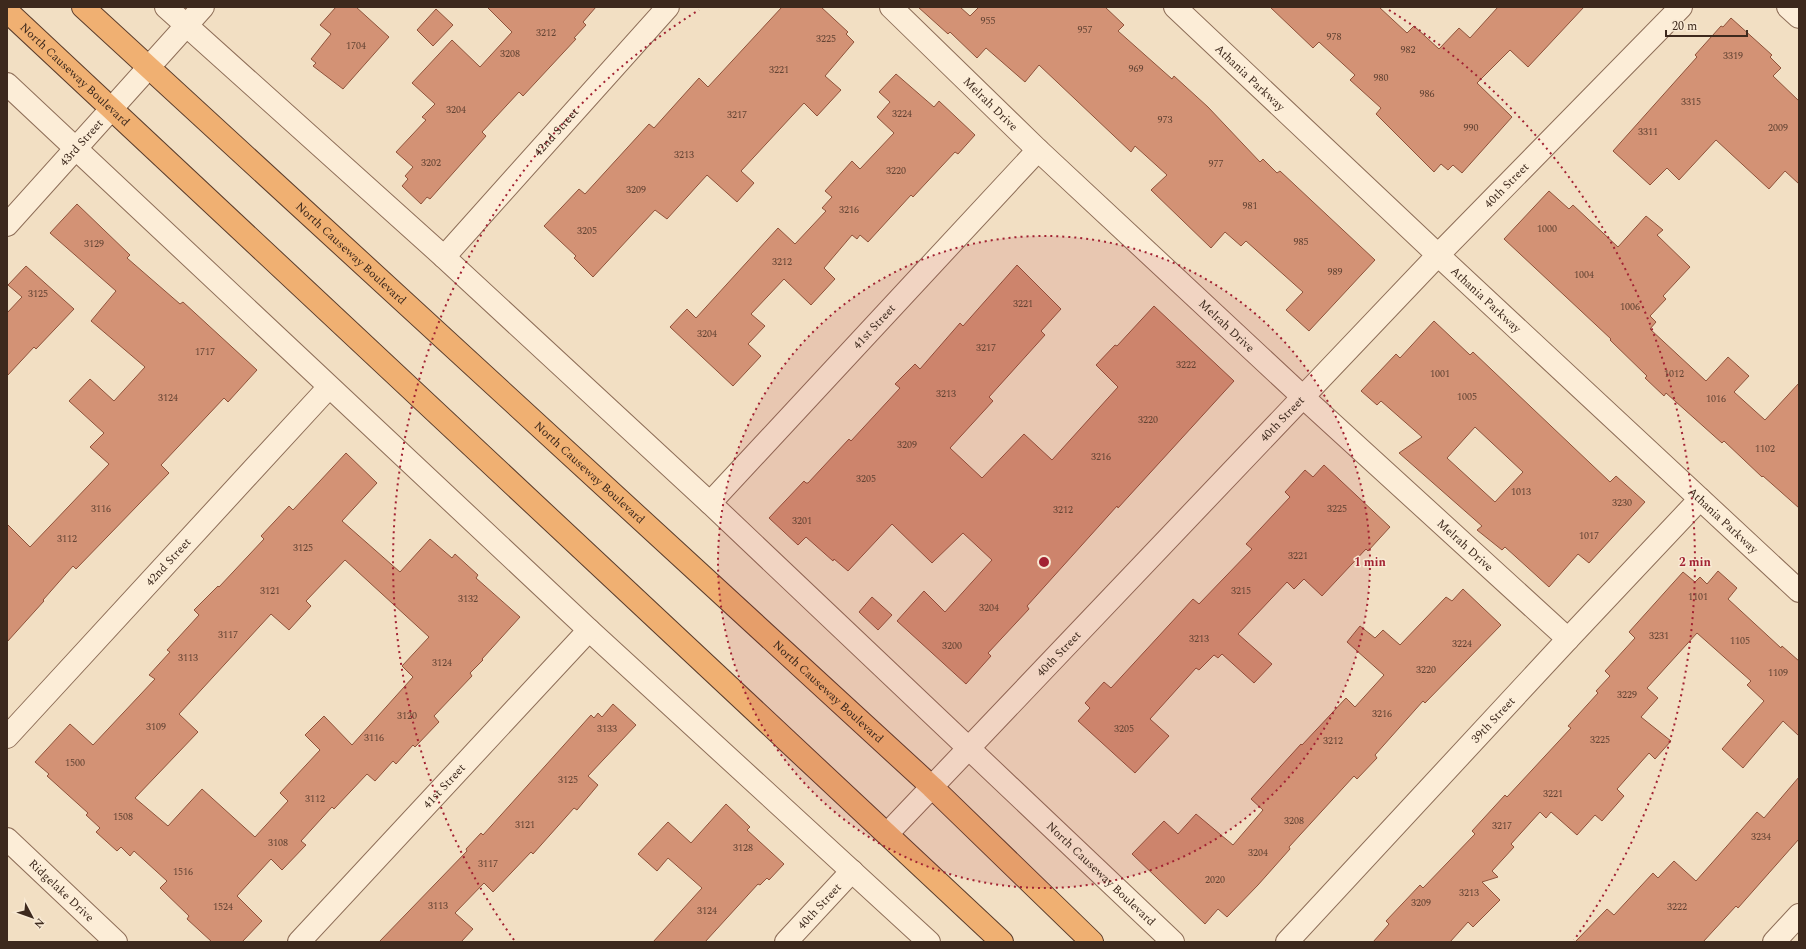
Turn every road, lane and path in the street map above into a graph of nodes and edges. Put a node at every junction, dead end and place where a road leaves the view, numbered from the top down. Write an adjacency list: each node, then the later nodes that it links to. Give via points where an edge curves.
1 (83, 7): 12 (highway, North Causeway Boulevard)
2 (166, 7): 11 (street, North Causeway Boulevard)
3 (203, 7): 11 (street, 43rd Street)
4 (668, 7): 19 (street, 42nd Street)
5 (891, 7): 16 (street, Melrah Drive)
6 (1175, 7): 18 (street, Athania Parkway)
7 (1681, 7): 18 (street, 40th Street)
8 (1788, 7): 10 (street)
9 (7, 11): 14 (highway, North Causeway Boulevard)
10 (1799, 17)
11 (186, 26): 12 (street, 43rd Street); 19 (street, North Causeway Boulevard)
12 (148, 68): 14 (street, 43rd Street); 29 (highway, North Causeway Boulevard)
13 (7, 84): 15 (street)
14 (112, 108): 15 (street, 43rd Street); 30 (highway, North Causeway Boulevard)
15 (76, 148): 17 (street, 43rd Street); 20 (street)
16 (1038, 150): 21 (street, Melrah Drive); 23 (street, 41st Street)
17 (7, 225)
18 (1438, 256): 21 (street, 40th Street); 22 (street, Athania Parkway)
19 (444, 257): 23 (street, North Causeway Boulevard)
20 (328, 387): 25 (street); 27 (street, 42nd Street)
21 (1303, 397): 26 (street, Melrah Drive); 28 (street, 40th Street)
22 (1700, 500): 24 (street, Athania Parkway); 26 (street, 39th Street)
23 (710, 503): 28 (street, North Causeway Boulevard)
24 (1799, 591)
25 (589, 630): 32 (street); 35 (street, 41st Street)
26 (1568, 639): 41 (street, 39th Street)
27 (7, 737)
28 (969, 749): 29 (street, 40th Street); 40 (street, North Causeway Boulevard)
29 (932, 787): 30 (street, 40th Street); 39 (highway, North Causeway Boulevard)
30 (887, 834): 38 (highway, North Causeway Boulevard)
31 (7, 839): 34 (street, Ridgelake Drive)
32 (852, 871): 36 (street, 40th Street); 37 (street)
33 (1799, 914): 42 (street)
34 (116, 942)
35 (299, 942)
36 (786, 942)
37 (929, 942)
38 (1002, 942)
39 (1092, 942)
40 (1173, 942)
41 (1287, 942)
42 (1774, 942)

